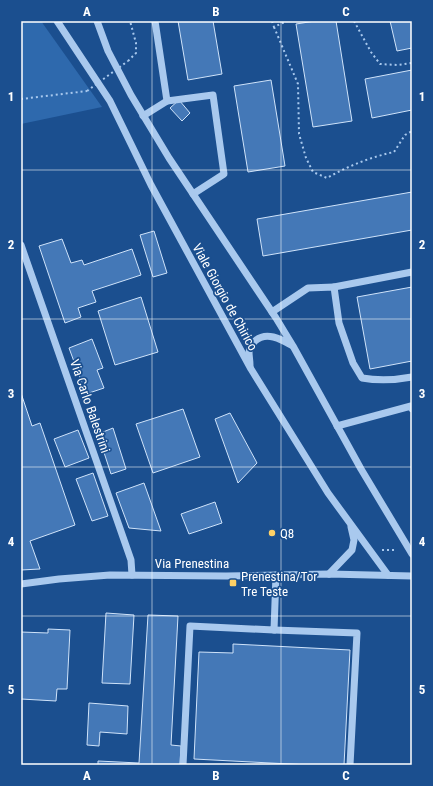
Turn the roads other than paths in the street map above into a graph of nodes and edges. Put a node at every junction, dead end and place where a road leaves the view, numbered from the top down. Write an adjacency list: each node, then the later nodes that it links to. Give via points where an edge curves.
1 (57, 21): 12 (street, Viale Giorgio de Chirico, via 110,100 151,185)
2 (98, 21): 5 (street, Viale Giorgio de Chirico, via 108,51)
3 (155, 21): 4 (street)
4 (167, 101): 5 (street); 6 (street, via 213,95 224,174)
5 (144, 116): 6 (street, Viale Giorgio de Chirico)
6 (193, 194): 10 (street, Viale Giorgio de Chirico)
7 (21, 245): 19 (street, Via Carlo Balestrini, via 131,560)
8 (412, 272): 9 (street)
9 (334, 287): 10 (street, via 308,288); 13 (street, via 339,322 353,363 362,378 373,380)
10 (272, 312): 11 (street, Viale Giorgio de Chirico)
11 (293, 346): 12 (street, via 276,337 259,338 250,347); 15 (street, Viale Giorgio de Chirico)
12 (251, 369): 16 (street, Viale Giorgio de Chirico, via 328,493)
13 (412, 377)
14 (412, 409): 15 (street, via 411,406)
15 (337, 426): 17 (street, Viale Giorgio de Chirico)
16 (350, 523): 18 (street, via 353,548); 21 (street, Viale Giorgio de Chirico)
17 (412, 554)
18 (329, 574): 20 (street, Via Prenestina); 21 (street, Via Prenestina)
19 (132, 575): 20 (street, Via Prenestina); 23 (street, Via Prenestina, via 86,576)
20 (276, 575): 24 (street)
21 (388, 575): 22 (street, Via Prenestina)
22 (412, 576)
23 (21, 584)
24 (274, 630): 25 (street, via 190,626); 26 (street, via 356,633)
25 (183, 765)
26 (350, 765)

